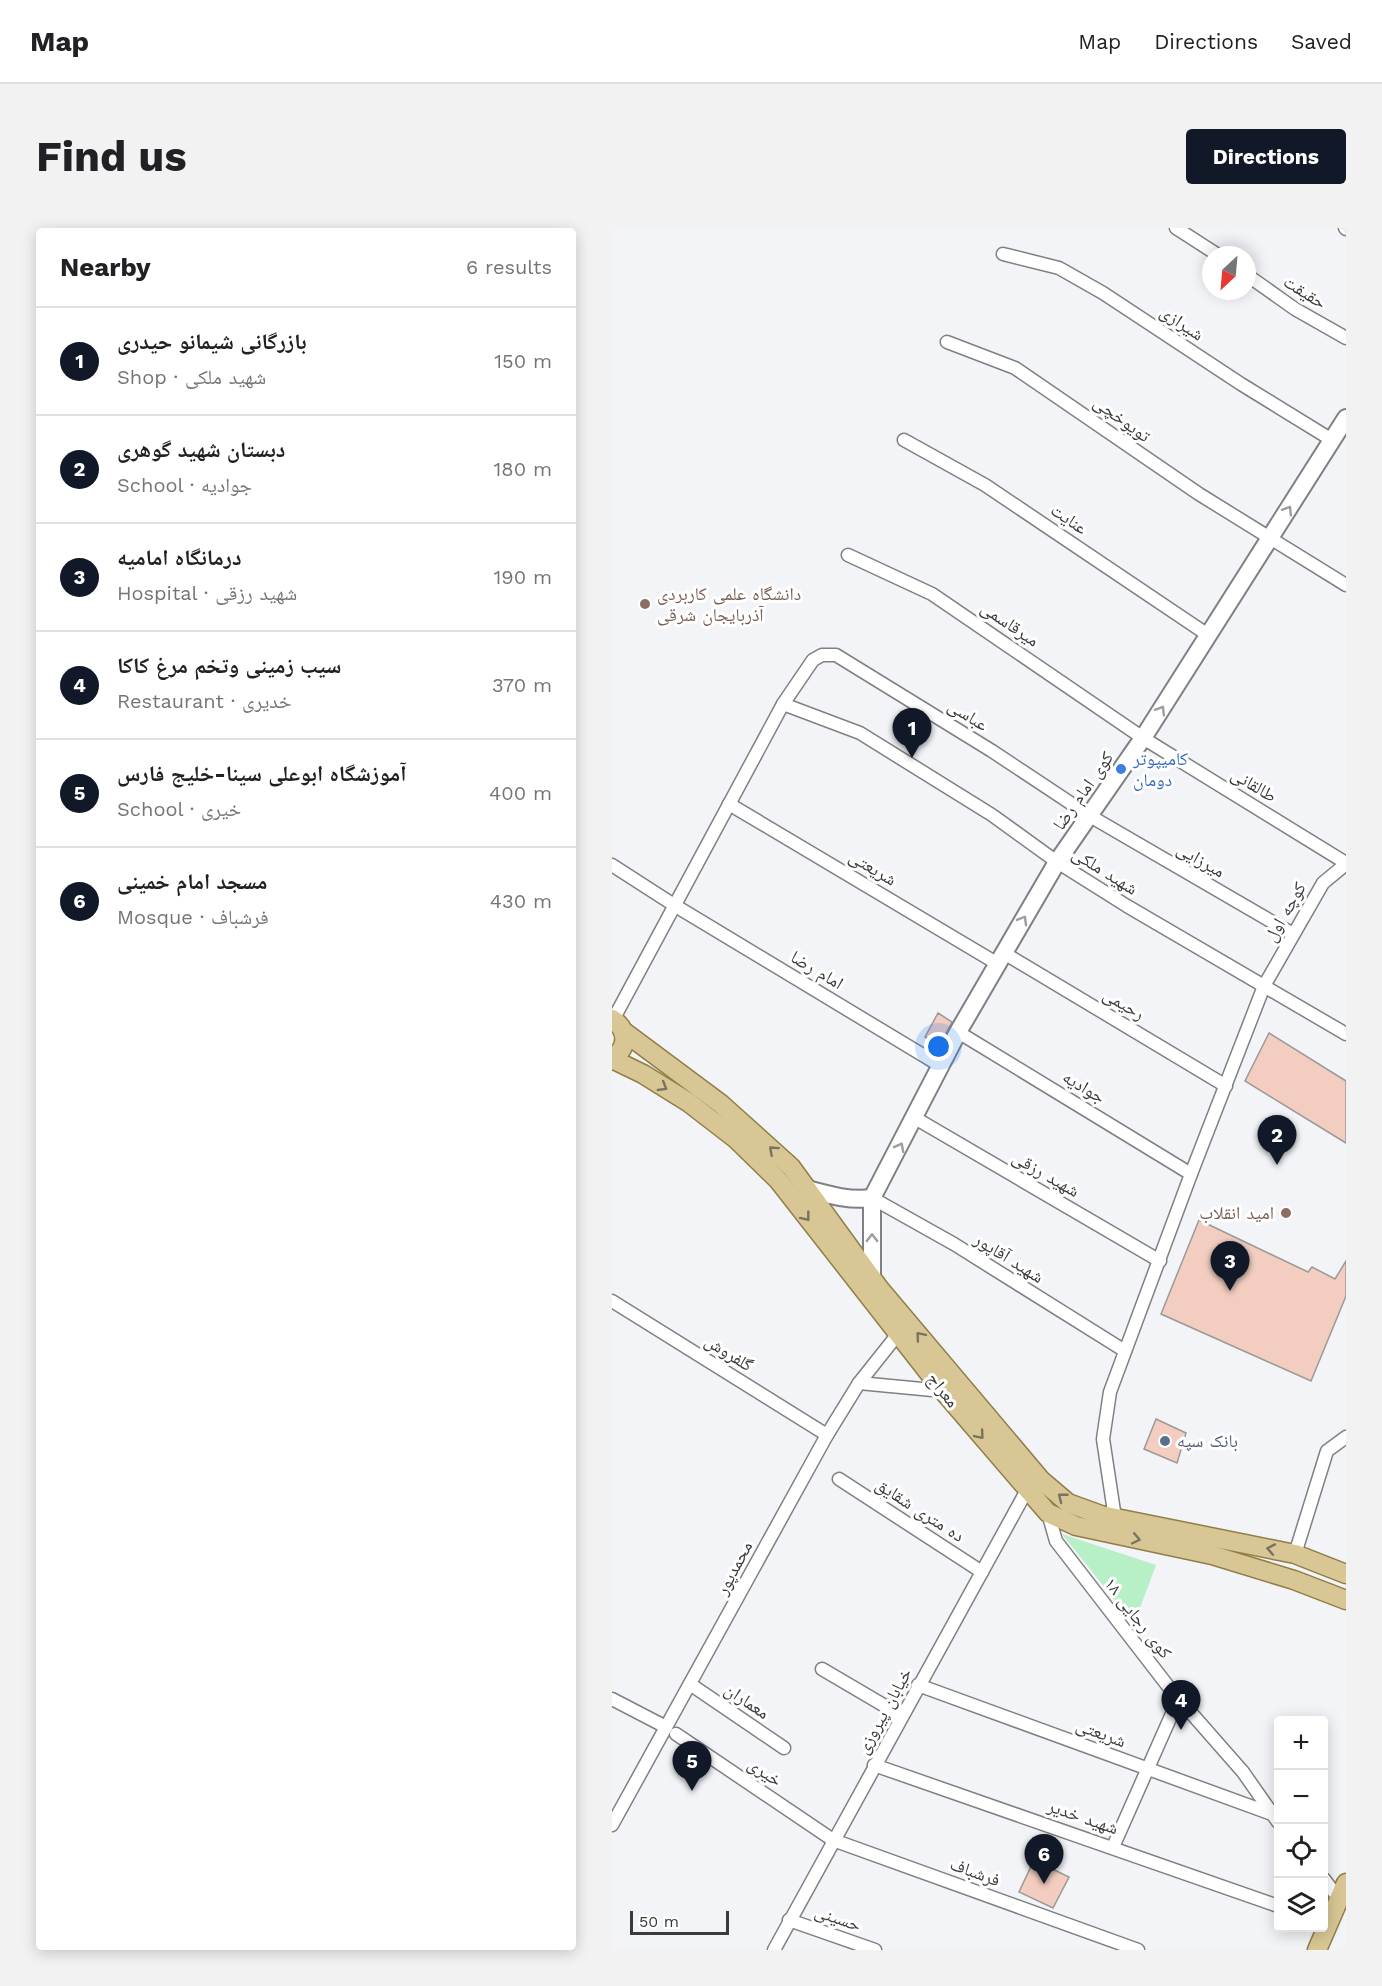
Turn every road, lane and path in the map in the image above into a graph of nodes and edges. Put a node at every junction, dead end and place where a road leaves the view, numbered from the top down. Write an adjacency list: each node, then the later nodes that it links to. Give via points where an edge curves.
1 (1176, 228): 2 (street)
2 (1204, 246)
3 (1003, 254): 9 (street, شیرازی, via 1059,268)
4 (1256, 281): 5 (street, حقیقت)
5 (1346, 338)
6 (947, 342): 10 (street, تویوخچی, via 1015,368)
7 (1346, 418): 9 (street, کوی امام رضا)
8 (904, 440): 13 (street, عنایت, via 985,485)
9 (1332, 440): 10 (street, کوی امام رضا, one-way to 9)
10 (1270, 538): 12 (street, تویوخچی); 13 (street, کوی امام رضا)
11 (848, 555): 15 (street, میرقاسمی, via 932,594)
12 (1346, 585)
13 (1208, 635): 15 (street, کوی امام رضا, one-way to 13)
14 (783, 704): 16 (street); 17 (street, عباسی, via 813,660 836,655); 18 (street, شهید ملکی, via 860,733 992,814)
15 (1143, 738): 17 (street, کوی امام رضا); 19 (street, طالقانی)
16 (729, 804): 21 (street); 23 (street, شریعتی)
17 (1090, 816): 18 (street, کوی امام رضا); 22 (street, میرزایی)
18 (1057, 862): 23 (street, کوی امام رضا, one-way to 18); 24 (street, شهید ملکی)
19 (1346, 863): 22 (street, کوچه اول, via 1323,883)
20 (612, 865): 21 (street, امام رضا)
21 (674, 905): 25 (street); 29 (street, امام رضا)
22 (1293, 934): 24 (street, کوچه اول)
23 (1001, 958): 26 (street, کوی امام رضا); 30 (street, رحیمی)
24 (1264, 986): 27 (street, شهید ملکی); 30 (street, کوچه اول)
25 (616, 1023): 28 (main road, via 624,1044); 33 (main road, معراج, one-way to 25, via 790,1167 721,1104)
26 (958, 1032): 29 (street, کوی امام رضا); 32 (street, جوادیه)
27 (1346, 1034)
28 (612, 1058): 38 (main road, معراج, one-way to 38, via 688,1102 736,1139 777,1180)
29 (941, 1066): 31 (street, کوی امام رضا)
30 (1226, 1086): 32 (street, کوچه اول)
31 (915, 1118): 34 (street, کوی امام رضا, one-way to 31); 35 (street, شهید رزقی)
32 (1191, 1174): 35 (street, کوچه اول)
33 (807, 1189): 34 (street, via 835,1197); 36 (main road, معراج)
34 (873, 1198): 36 (street, one-way to 34); 39 (street, شهید آقاپور)
35 (1160, 1261): 39 (street, کوچه اول)
36 (872, 1278): 47 (main road, معراج, one-way to 36, via 1068,1503 1041,1479)
37 (612, 1301): 42 (street, گلفروش)
38 (898, 1334): 40 (street, محمدپور); 41 (main road, معراج)
39 (1125, 1351): 47 (street, کوچه اول, via 1110,1392 1103,1439)
40 (859, 1383): 41 (street); 42 (street, محمدپور)
41 (943, 1391): 45 (main road, معراج, one-way to 45)
42 (827, 1435): 53 (street, محمدپور)
43 (1346, 1437): 48 (street, via 1327,1451)
44 (839, 1479): 49 (street, ده متری شقایق)
45 (1027, 1490): 46 (main road, معراج); 49 (street, خیابان پیروزی)
46 (1048, 1513): 51 (main road, معراج, one-way to 51, via 1076,1526 1212,1556); 55 (street, کوی رجایی ۱۸, via 1056,1541)
47 (1115, 1518): 48 (main road, معراج, one-way to 47)
48 (1295, 1554): 50 (main road, معراج)
49 (982, 1572): 54 (street, خیابان پیروزی)
50 (1346, 1574)
51 (1346, 1600)
52 (822, 1669): 57 (street)
53 (690, 1684): 58 (street, محمدپور); 59 (street, معماران)
54 (918, 1685): 57 (street, خیابان پیروزی); 61 (street, شریعتی)
55 (1179, 1698): 61 (street); 62 (street, کوی رجایی ۱۸, via 1243,1772)
56 (612, 1699): 58 (street, خیری)
57 (902, 1716): 60 (street, خیابان پیروزی)
58 (671, 1731): 64 (street, محمدپور); 65 (street, خیری)
59 (784, 1748)
60 (874, 1765): 65 (street, خیابان پیروزی); 66 (street, شهید خدیر)
61 (1148, 1769): 63 (street, شریعتی); 66 (street)
62 (1274, 1817)
63 (1274, 1818)
64 (612, 1825)
65 (833, 1840): 71 (street, خیابان پیروزی); 75 (street, فرشباف)
66 (1113, 1847): 69 (street, شهید خدیر)
67 (1328, 1882): 68 (street)
68 (1342, 1891): 70 (main road)
69 (1274, 1905)
70 (1328, 1919)
71 (789, 1920): 73 (street, خیابان پیروزی); 74 (street, حسینی)
72 (1323, 1932): 76 (main road)
73 (774, 1950)
74 (875, 1950)
75 (1138, 1950)
76 (1317, 1950)

